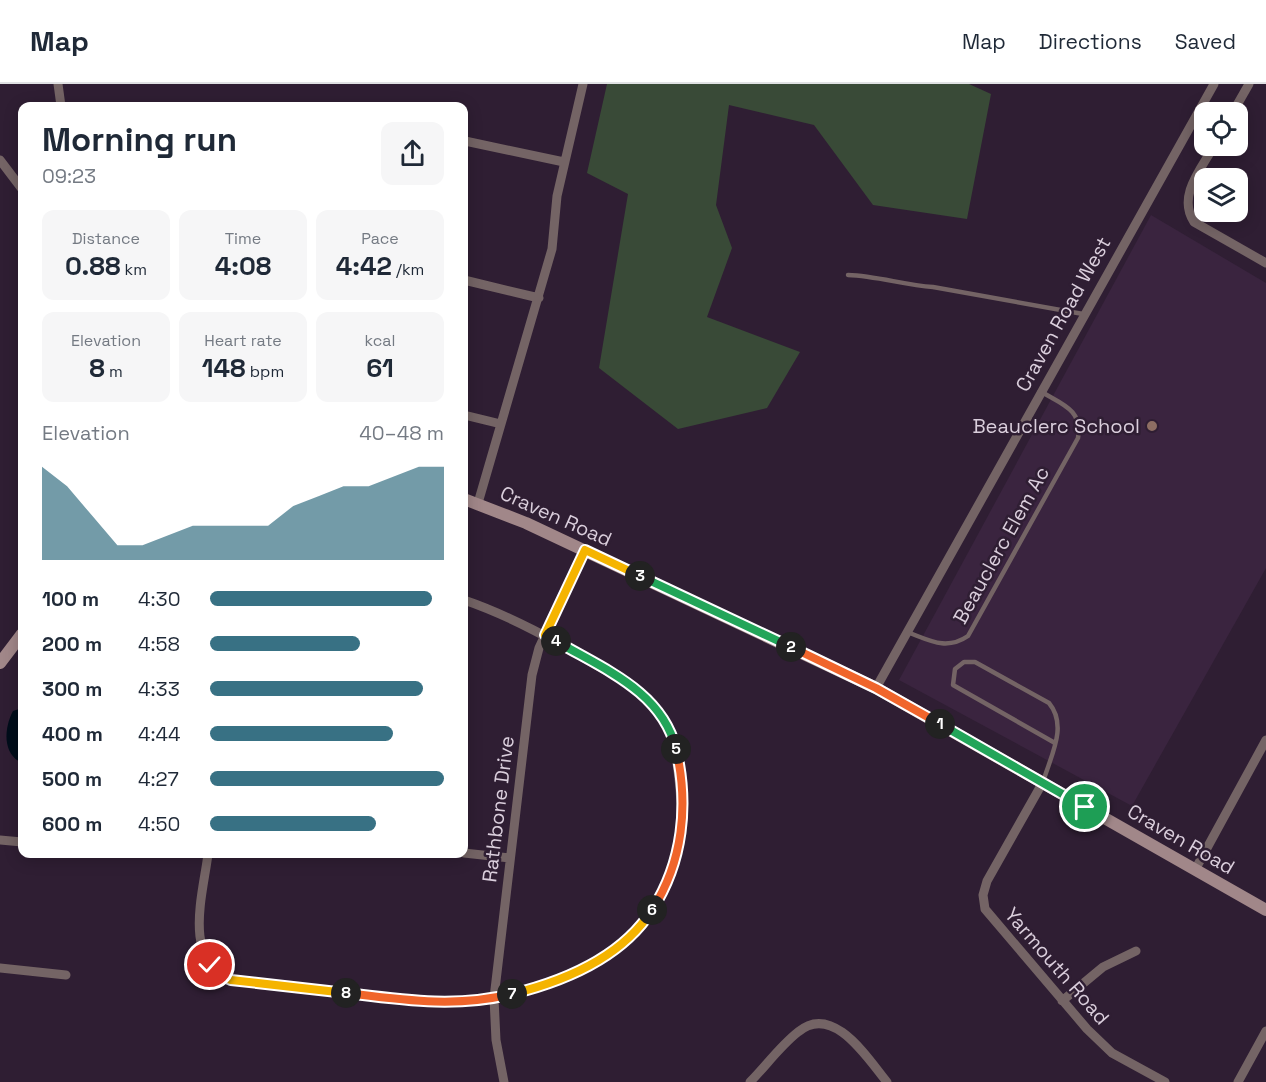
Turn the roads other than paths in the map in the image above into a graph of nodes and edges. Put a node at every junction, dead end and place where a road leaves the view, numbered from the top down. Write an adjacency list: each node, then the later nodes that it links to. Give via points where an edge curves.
1 (58, 84): 5 (street)
2 (583, 84): 10 (street)
3 (1214, 84): 16 (street, Craven Road West)
4 (1249, 84): 6 (street)
5 (60, 102)
6 (1239, 102)
7 (468, 142): 10 (street)
8 (1208, 156): 12 (street, via 1188,192 1188,212 1194,222)
9 (0, 160): 11 (street)
10 (564, 162): 15 (street, via 556,196 552,249)
11 (18, 184)
12 (1266, 263)
13 (848, 275): 16 (lane, via 880,277)
14 (468, 281): 15 (street)
15 (539, 298): 19 (street)
16 (1083, 314): 17 (street, Craven Road West)
17 (1041, 391): 24 (street, Craven Road West); 24 (lane, Beauclerc Elem Ac, via 1078,418 1078,438 968,636 957,644 944,645)
18 (468, 417): 19 (street)
19 (501, 424): 21 (street)
20 (468, 499): 21 (street, Craven Road)
21 (478, 503): 22 (street, Craven Road)
22 (585, 550): 25 (street, Rathbone Drive); 28 (street, Craven Road)
23 (468, 602): 25 (street)
24 (907, 632): 28 (street, Craven Road West)
25 (545, 635): 36 (street, Rathbone Drive, via 532,675); 42 (street, via 635,687 664,720 677,756 682,811 680,845 662,894 648,917 620,946 566,976)
26 (18, 639): 27 (street)
27 (0, 663)
28 (876, 688): 31 (street, Craven Road)
29 (1266, 740): 37 (street)
30 (1055, 743): 30 (lane, via 1058,713 1049,703 975,662 964,662 955,669 953,685); 31 (lane)
31 (1043, 782): 37 (street, Craven Road); 43 (street, Yarmouth Road, via 987,881 983,895 990,918)
32 (0, 840): 33 (street)
33 (18, 842)
34 (468, 853): 36 (street)
35 (208, 858): 42 (street, via 199,939 203,954 220,975 231,980 417,1001)
36 (510, 858): 42 (street, Rathbone Drive)
37 (1195, 870): 38 (street, Craven Road)
38 (1266, 910)
39 (1136, 951): 43 (street, via 1103,967)
40 (0, 968): 41 (street)
41 (66, 975)
42 (494, 998): 45 (street, Rathbone Drive)
43 (1062, 1001): 48 (street, Yarmouth Road, via 1112,1053)
44 (1266, 1031): 49 (street)
45 (504, 1082)
46 (750, 1082): 47 (street, via 798,1031 811,1025 844,1033)
47 (887, 1082)
48 (1165, 1082)
49 (1238, 1082)

